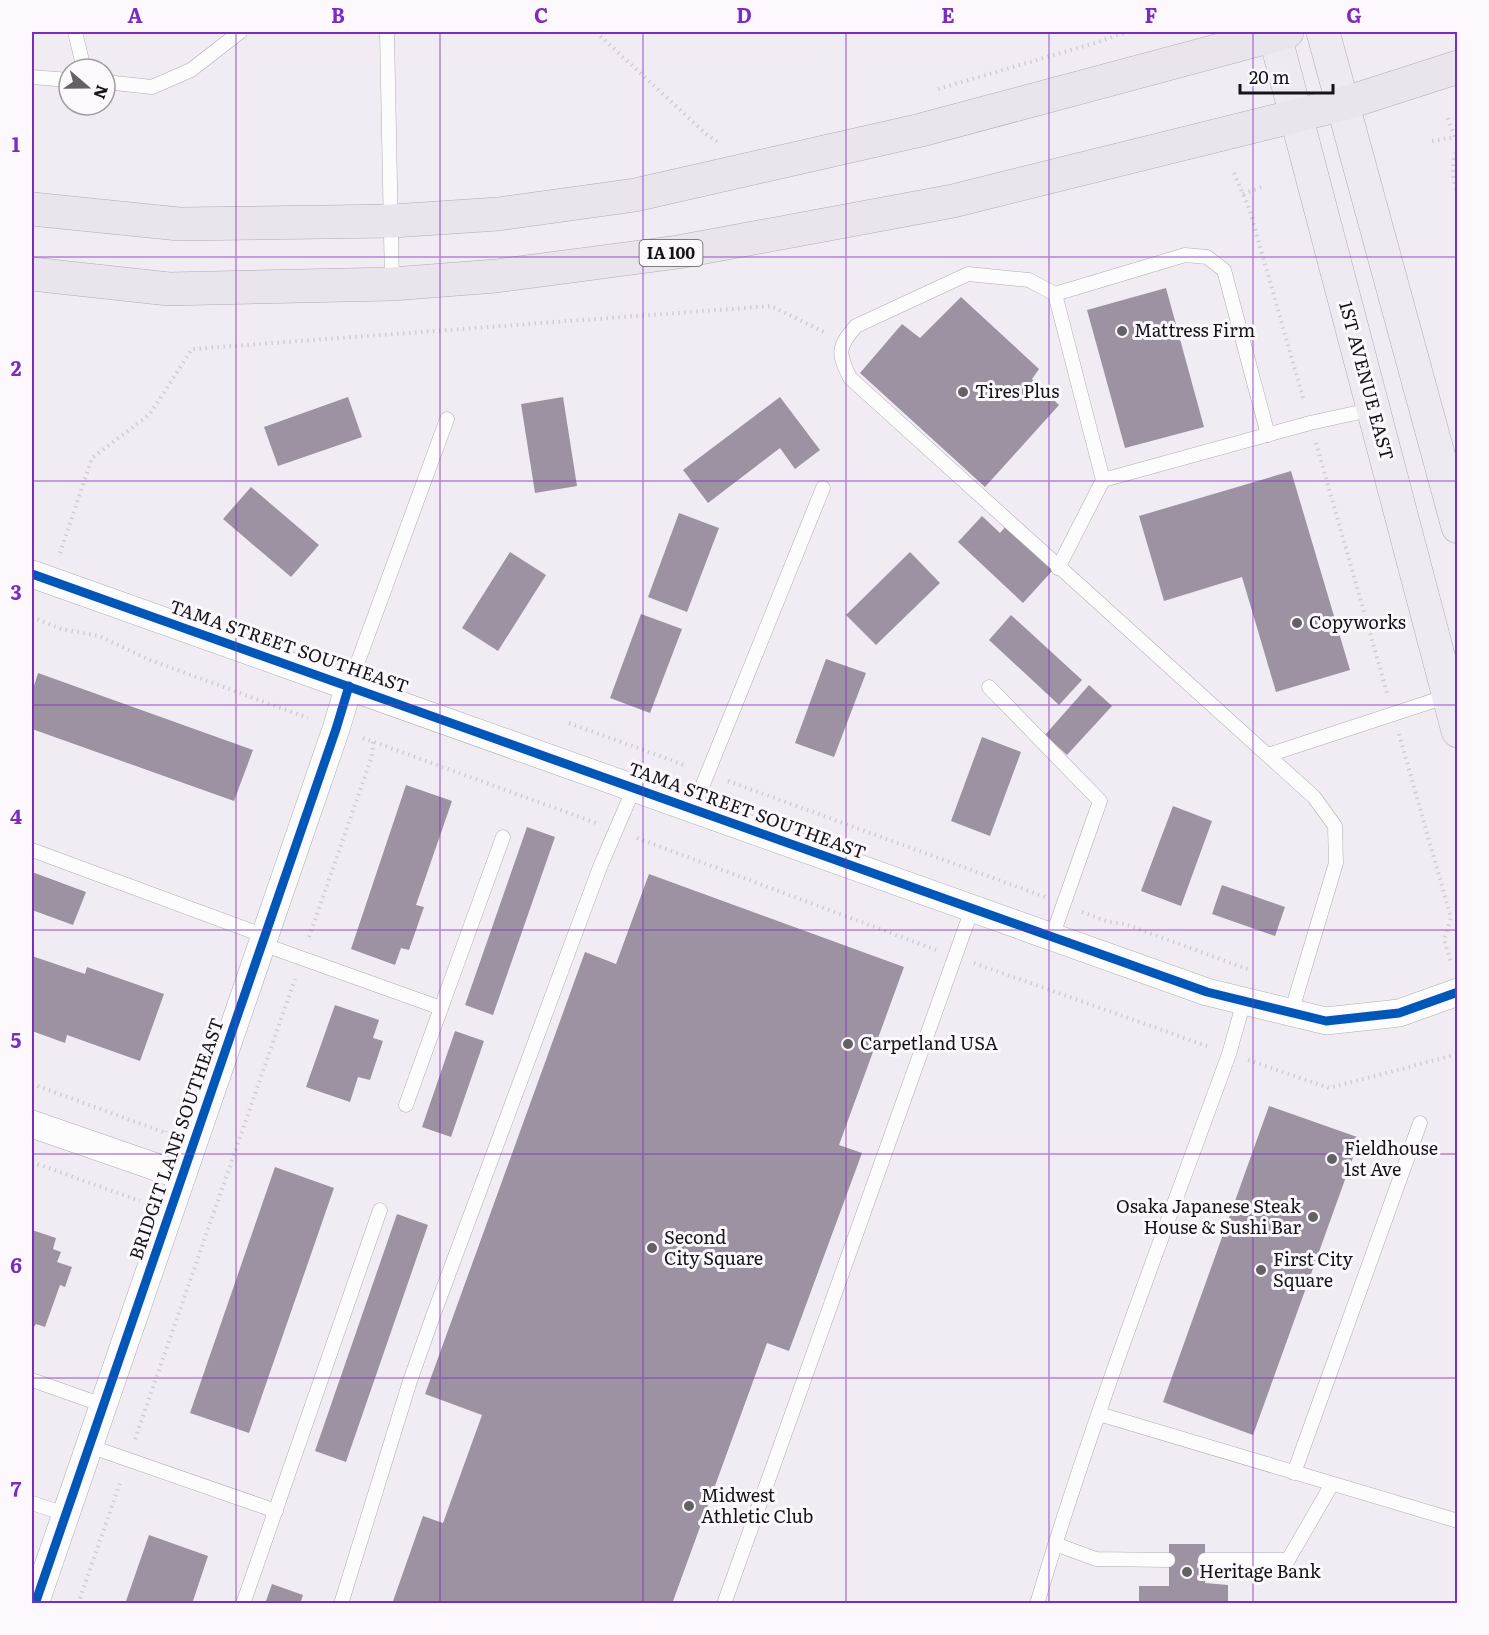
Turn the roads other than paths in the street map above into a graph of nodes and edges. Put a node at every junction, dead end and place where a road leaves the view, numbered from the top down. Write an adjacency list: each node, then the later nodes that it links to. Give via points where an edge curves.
1 (75, 32): 6 (lane)
2 (240, 32): 10 (lane, via 191,70 152,87)
3 (387, 32): 14 (lane)
4 (1323, 32): 11 (main road)
5 (1279, 33): 12 (main road, 1ST AVENUE EAST); 14 (highway, via 921,130 635,195 498,214)
6 (81, 57)
7 (1458, 67): 11 (highway, IA 100)
8 (32, 77): 9 (lane)
9 (57, 79)
10 (117, 83)
11 (1343, 104): 12 (highway, IA 100); 23 (main road)
12 (1297, 116): 16 (highway, IA 100, via 953,201 678,252 496,276); 18 (main road, 1ST AVENUE EAST)
13 (32, 209): 14 (highway, via 179,224)
14 (392, 221): 16 (lane)
15 (32, 274): 16 (highway, IA 100, via 169,289)
16 (392, 284)
17 (1055, 294): 20 (lane, via 1185,255 1208,257 1224,270); 21 (lane); 24 (lane, via 1029,280 968,274 856,326 843,341 840,359 850,378)
18 (1374, 409): 20 (lane); 28 (main road, 1ST AVENUE EAST)
19 (447, 419): 26 (lane)
20 (1268, 435): 21 (lane)
21 (1103, 480): 24 (lane)
22 (823, 489): 32 (lane)
23 (1456, 517)
24 (1058, 568): 30 (lane)
25 (41, 578): 26 (street, TAMA STREET SOUTHEAST)
26 (349, 686): 31 (street, TAMA STREET SOUTHEAST); 37 (street, BRIDGIT LANE SOUTHEAST)
27 (989, 687): 36 (lane, via 1100,801)
28 (1448, 696): 29 (main road, 1ST AVENUE EAST); 30 (lane)
29 (1458, 731)
30 (1268, 755): 41 (lane, via 1314,797 1335,826 1336,863)
31 (634, 788): 32 (street, TAMA STREET SOUTHEAST); 62 (lane, via 600,867 433,1316)
32 (693, 809): 35 (street, TAMA STREET SOUTHEAST)
33 (503, 837): 40 (lane)
34 (32, 850): 37 (lane)
35 (972, 909): 36 (street, TAMA STREET SOUTHEAST); 63 (lane)
36 (1052, 937): 39 (street, TAMA STREET SOUTHEAST)
37 (263, 940): 40 (lane); 45 (street, BRIDGIT LANE SOUTHEAST)
38 (1456, 982): 41 (street, TAMA STREET SOUTHEAST, via 1399,1013 1326,1021)
39 (1244, 1002): 41 (street, TAMA STREET SOUTHEAST); 49 (lane, via 1229,1054)
40 (441, 1008): 42 (lane)
41 (1291, 1013)
42 (406, 1105)
43 (1420, 1123): 51 (lane)
44 (32, 1124): 45 (street)
45 (182, 1176): 48 (street, BRIDGIT LANE SOUTHEAST)
46 (380, 1210): 54 (lane)
47 (32, 1380): 48 (lane)
48 (103, 1405): 50 (street, BRIDGIT LANE SOUTHEAST)
49 (1099, 1414): 51 (lane); 57 (lane)
50 (89, 1446): 54 (lane); 55 (street, BRIDGIT LANE SOUTHEAST)
51 (1294, 1473): 52 (lane)
52 (1332, 1484): 56 (lane); 59 (lane, via 1288,1560)
53 (32, 1503): 55 (lane)
54 (276, 1510): 61 (lane)
55 (65, 1514): 60 (street, BRIDGIT LANE SOUTHEAST)
56 (1458, 1521)
57 (1054, 1544): 58 (lane, via 1096,1559); 64 (lane)
58 (1168, 1560)
59 (1205, 1560)
60 (35, 1604)
61 (243, 1604)
62 (340, 1604)
63 (724, 1604)
64 (1037, 1604)

